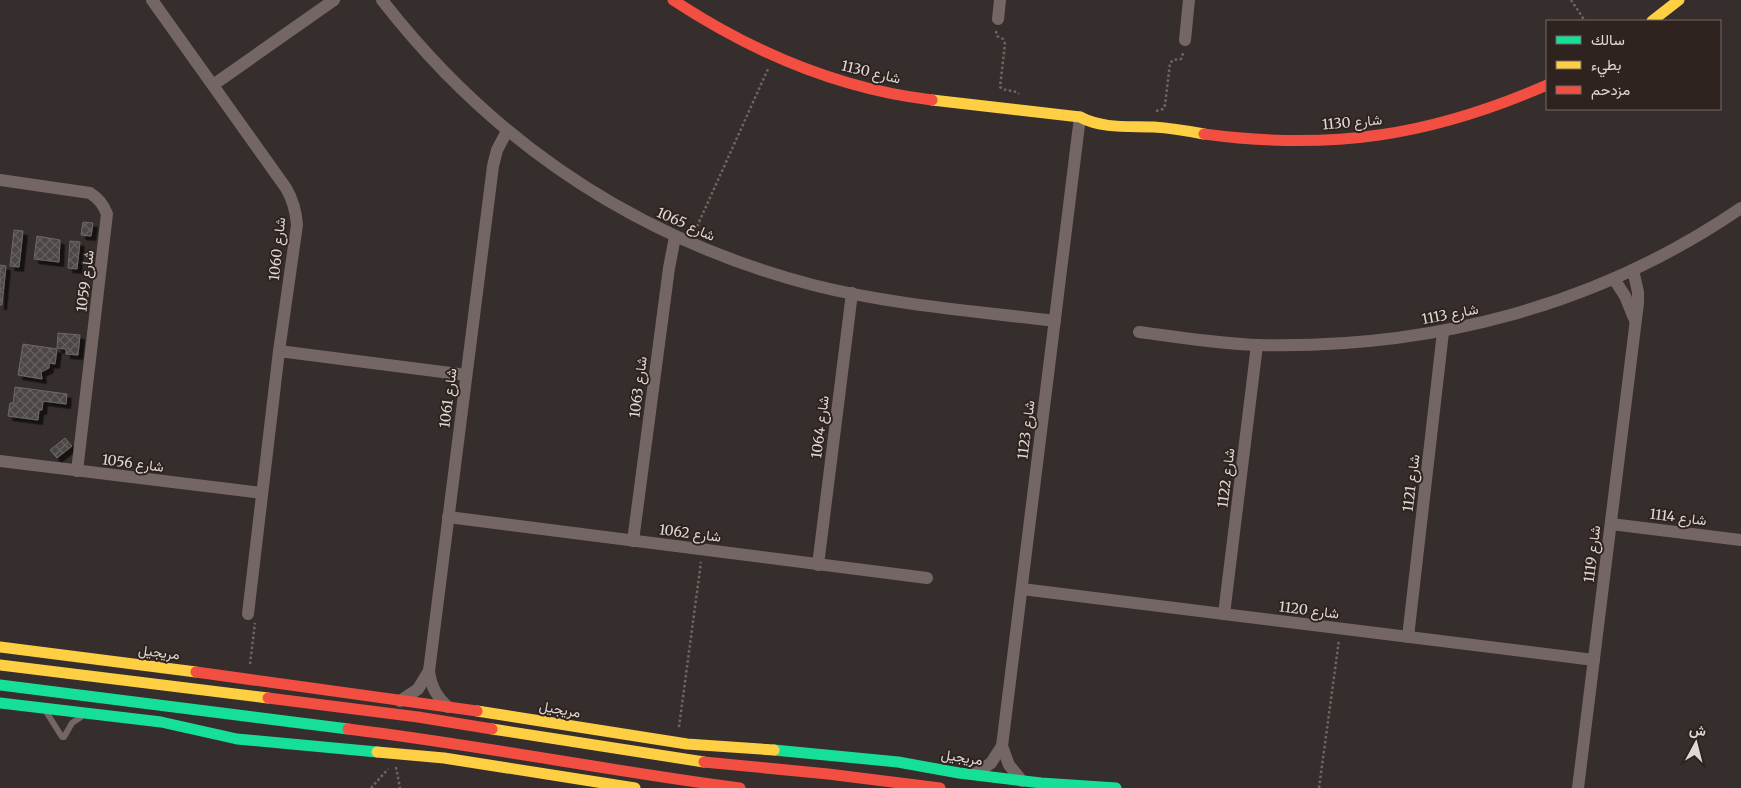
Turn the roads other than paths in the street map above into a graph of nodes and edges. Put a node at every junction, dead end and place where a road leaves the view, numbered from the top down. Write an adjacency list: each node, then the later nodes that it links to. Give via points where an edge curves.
1 (152, 0): 11 (street, شارع 1060)
2 (334, 0): 11 (street)
3 (382, 0): 14 (street, شارع 1065, via 443,72)
4 (673, 0): 13 (street, شارع 1130, via 722,32 818,74 889,93)
5 (1000, 0): 8 (street)
6 (1190, 0): 10 (street)
7 (1679, 0): 9 (street)
8 (998, 19)
9 (1653, 20)
10 (1185, 40)
11 (213, 85): 26 (street, شارع 1060, via 286,188 294,205 297,225)
12 (1546, 85): 13 (street, شارع 1130, via 1456,120 1347,139 1273,141 1236,138 1093,123)
13 (1080, 117): 21 (street, شارع 1123)
14 (507, 131): 17 (street, شارع 1065, via 598,196); 27 (street, شارع 1061, via 493,166)
15 (0, 180): 29 (street, شارع 1059, via 90,192 99,198 107,214)
16 (1741, 208): 18 (street, شارع 1113)
17 (675, 237): 20 (street, شارع 1065, via 775,274); 34 (street, شارع 1063)
18 (1633, 270): 19 (street, شارع 1113); 22 (street, شارع 1119, via 1638,292)
19 (1614, 279): 22 (street, شارع 1119, via 1630,305); 24 (street, شارع 1113, via 1534,309)
20 (852, 293): 21 (street, شارع 1065); 35 (street, شارع 1064)
21 (1055, 321): 37 (street, شارع 1123)
22 (1636, 323): 32 (street, شارع 1119)
23 (1139, 332): 25 (street, شارع 1113)
24 (1443, 332): 25 (street, شارع 1113, via 1356,343); 40 (street, شارع 1121)
25 (1257, 345): 39 (street, شارع 1122)
26 (279, 351): 27 (street); 30 (street, شارع 1060)
27 (466, 375): 31 (street, شارع 1061)
28 (0, 461): 29 (street, شارع 1056)
29 (77, 471): 30 (street, شارع 1056)
30 (262, 493): 38 (street, شارع 1060)
31 (448, 517): 34 (street, شارع 1062); 44 (street, شارع 1061)
32 (1611, 524): 33 (street, شارع 1114); 42 (street, شارع 1119)
33 (1741, 540)
34 (634, 541): 35 (street, شارع 1062)
35 (818, 565): 36 (street, شارع 1062)
36 (927, 578)
37 (1022, 589): 39 (street, شارع 1120); 55 (street, شارع 1123)
38 (248, 614)
39 (1224, 614): 40 (street, شارع 1120)
40 (1408, 637): 42 (street, شارع 1120)
41 (0, 647): 45 (street, مريجيل)
42 (1594, 660): 65 (street, شارع 1119)
43 (0, 665): 47 (street)
44 (429, 671): 48 (street, شارع 1061, via 418,689); 50 (street, شارع 1061, via 434,691)
45 (277, 682): 47 (street); 48 (street, مريجيل)
46 (0, 685): 53 (street)
47 (230, 693): 57 (street, via 418,717 689,760)
48 (400, 700): 50 (street, مريجيل)
49 (0, 703): 51 (street)
50 (448, 707): 56 (street, مريجيل, via 677,742 898,762)
51 (43, 708): 52 (street); 52 (lane, via 62,737 72,723)
52 (86, 714): 54 (street)
53 (245, 716): 54 (street); 62 (street, via 415,737)
54 (186, 728): 61 (street, via 237,739 481,763)
55 (1002, 746): 58 (street, شارع 1123, via 991,763); 59 (street, via 1009,765)
56 (946, 771): 57 (street, via 914,775); 58 (street, مريجيل)
57 (828, 774): 63 (street)
58 (975, 774): 59 (street, مريجيل)
59 (1022, 781): 60 (street, مريجيل)
60 (1065, 786): 64 (street, مريجيل)
61 (635, 788)
62 (740, 788)
63 (940, 788)
64 (1116, 788)
65 (1578, 788)

